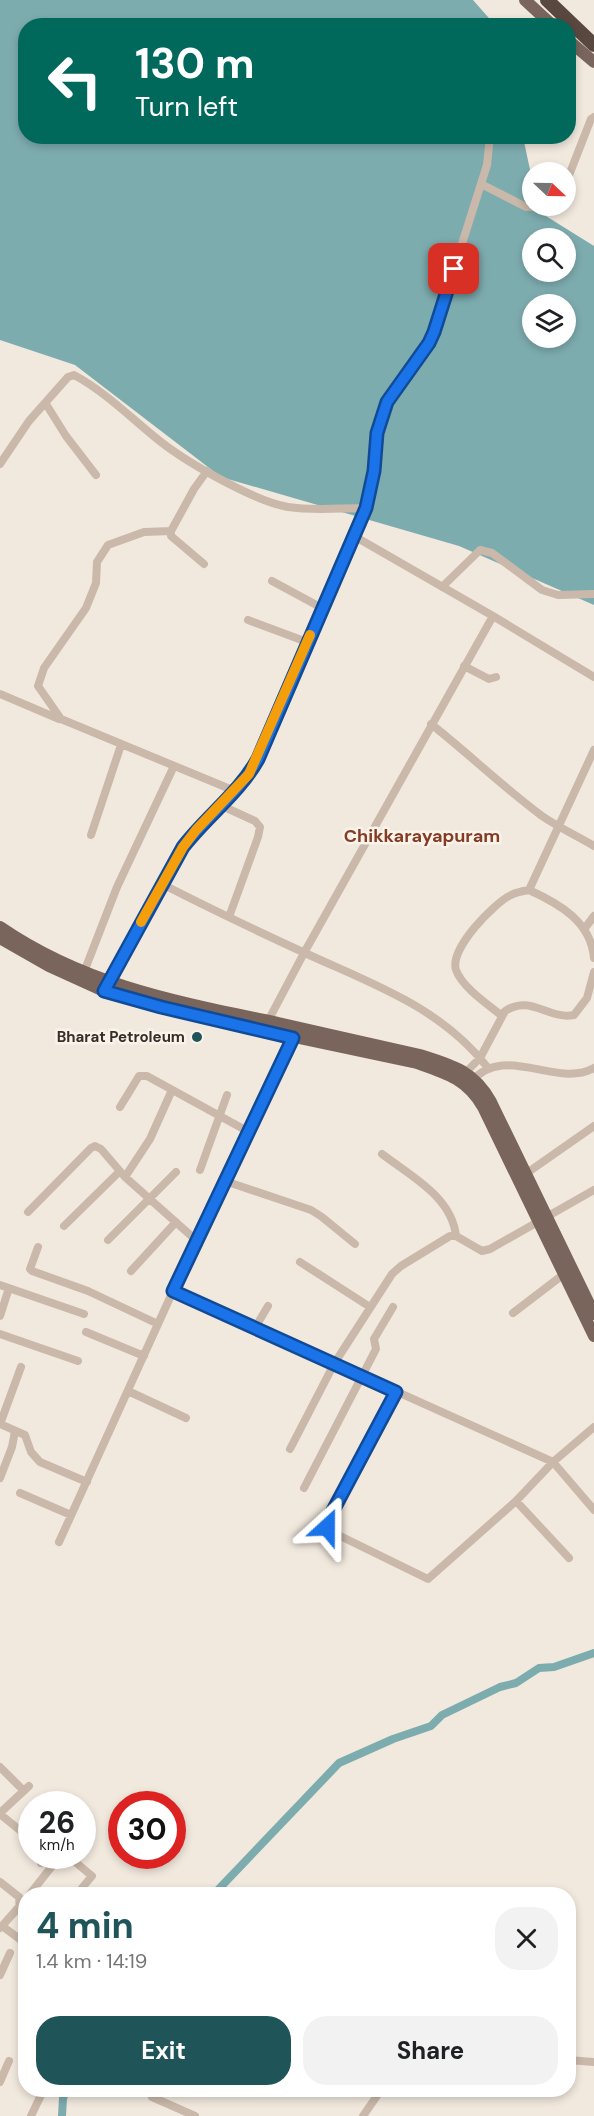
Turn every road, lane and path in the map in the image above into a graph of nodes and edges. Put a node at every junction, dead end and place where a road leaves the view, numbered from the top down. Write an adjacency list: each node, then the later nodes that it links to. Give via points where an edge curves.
1 (525, 0): 3 (main road)
2 (547, 0): 4 (highway)
3 (544, 18)
4 (566, 18)
5 (576, 28): 6 (highway)
6 (594, 45)
7 (576, 46): 8 (main road)
8 (594, 62)
9 (594, 117): 11 (street)
10 (489, 144): 12 (street)
11 (574, 162)
12 (481, 184): 13 (street); 18 (street, via 434,332 387,402 377,433)
13 (522, 205)
14 (46, 404): 15 (street, via 29,421); 16 (street, via 74,375 173,451); 17 (street)
15 (0, 464)
16 (207, 471): 18 (street, via 282,505); 19 (street)
17 (96, 475)
18 (366, 508): 20 (street)
19 (171, 531): 21 (street, via 171,536); 33 (street, via 144,532 108,545 97,562 96,583 86,608 44,668 38,686)
20 (354, 536): 23 (street); 25 (street)
21 (204, 564)
22 (272, 580): 25 (street)
23 (442, 587): 24 (street, via 480,550 492,553 542,590); 26 (street)
24 (594, 594)
25 (322, 608): 28 (street)
26 (493, 616): 29 (street); 31 (street)
27 (248, 620): 28 (street)
28 (307, 642): 38 (street, via 258,759)
29 (464, 666): 30 (street, via 489,679); 34 (street)
30 (496, 677)
31 (594, 677)
32 (0, 694): 33 (street)
33 (61, 719): 35 (street)
34 (431, 724): 40 (street, via 508,790); 50 (street)
35 (121, 745): 37 (street); 41 (street)
36 (594, 750): 40 (street)
37 (174, 766): 38 (street); 52 (street, via 117,887)
38 (235, 791): 39 (street)
39 (220, 805): 43 (street, via 183,847); 46 (street, via 260,827)
40 (558, 825): 42 (street); 44 (street)
41 (91, 835)
42 (594, 846)
43 (162, 884): 46 (street); 54 (street)
44 (529, 890): 48 (street, via 555,903); 55 (street, via 511,895 495,907 456,955 456,970 461,978)
45 (594, 916): 48 (street)
46 (229, 917): 50 (street)
47 (0, 927): 52 (main road)
48 (585, 928): 51 (street)
49 (0, 938): 54 (main road, via 49,966)
50 (304, 953): 56 (street); 58 (street, via 413,1003 448,1027)
51 (594, 958)
52 (84, 972): 54 (main road)
53 (594, 972): 55 (street, via 587,998 574,1015 561,1016 527,1005 512,1006)
54 (106, 986): 56 (main road); 57 (main road, via 161,1007)
55 (501, 1015): 58 (street)
56 (268, 1021): 57 (main road)
57 (295, 1033): 61 (main road, via 420,1055 448,1064); 67 (street)
58 (480, 1058): 59 (street); 61 (street)
59 (488, 1068): 60 (street, via 513,1065 574,1074); 61 (street)
60 (594, 1068)
61 (466, 1079): 72 (main road, via 484,1089)
62 (172, 1090): 64 (street, via 147,1076 139,1076); 65 (street); 71 (street, via 150,1139)
63 (227, 1095): 65 (street)
64 (120, 1107)
65 (220, 1116): 67 (street); 69 (street)
66 (594, 1126): 72 (street)
67 (249, 1132): 73 (street)
68 (382, 1154): 80 (street, via 442,1203 451,1215)
69 (200, 1170)
70 (176, 1172): 75 (street)
71 (123, 1174): 75 (street); 76 (street, via 95,1146); 79 (street)
72 (522, 1176): 77 (main road)
73 (225, 1180): 82 (street); 83 (street, via 311,1210)
74 (594, 1190): 77 (street)
75 (150, 1198): 78 (street); 81 (street)
76 (28, 1212)
77 (543, 1219): 80 (street, via 482,1251); 87 (main road); 96 (main road)
78 (176, 1222): 82 (street); 86 (street)
79 (64, 1226)
80 (456, 1236): 92 (street, via 401,1266)
81 (108, 1240)
82 (197, 1241): 90 (street)
83 (355, 1244)
84 (38, 1247): 98 (street, via 32,1271 88,1291)
85 (300, 1262): 92 (street)
86 (131, 1271)
87 (564, 1274): 94 (street); 102 (main road)
88 (0, 1285): 89 (street)
89 (9, 1288): 95 (street); 97 (street)
90 (173, 1291): 98 (street); 99 (street)
91 (268, 1305): 99 (street)
92 (370, 1307): 105 (street)
93 (393, 1307): 107 (street, via 374,1339 375,1349)
94 (513, 1313)
95 (84, 1314)
96 (594, 1314)
97 (0, 1316)
98 (158, 1324): 103 (street)
99 (255, 1328): 105 (street)
100 (86, 1332): 103 (street)
101 (0, 1334): 104 (street)
102 (594, 1336)
103 (144, 1356): 108 (street)
104 (78, 1361)
105 (334, 1364): 107 (street); 114 (street)
106 (21, 1367): 111 (street)
107 (361, 1377): 109 (street); 118 (street)
108 (128, 1390): 110 (street); 117 (street)
109 (396, 1392): 115 (street); 120 (street, via 328,1520 330,1531 428,1579)
110 (186, 1418)
111 (0, 1424): 113 (street)
112 (594, 1427): 115 (street)
113 (15, 1431): 116 (street); 117 (street, via 25,1435 31,1452 40,1462)
114 (290, 1449)
115 (553, 1462): 120 (street); 121 (street)
116 (0, 1478)
117 (87, 1482): 122 (street)
118 (304, 1488)
119 (20, 1493): 122 (street)
120 (516, 1501): 124 (street)
121 (594, 1510)
122 (71, 1515): 123 (street)
123 (59, 1542)
124 (569, 1558)
125 (0, 1767): 126 (street, via 26,1789)
126 (0, 1813): 127 (street)
127 (18, 1828)
128 (50, 1869): 131 (street)
129 (84, 1869): 132 (street, via 92,1876)
130 (0, 1882): 133 (street)
131 (36, 1887)
132 (83, 1887)
133 (18, 1896)
134 (18, 1907): 135 (street)
135 (1, 1927): 136 (street)
136 (18, 1938)
137 (10, 1953): 138 (street)
138 (0, 1973)
139 (9, 2061): 142 (street)
140 (576, 2061): 141 (street)
141 (594, 2062)
142 (0, 2082)
143 (40, 2097): 146 (street)
144 (152, 2097): 147 (street)
145 (376, 2097): 148 (street)
146 (31, 2116)
147 (195, 2116)
148 (363, 2116)

